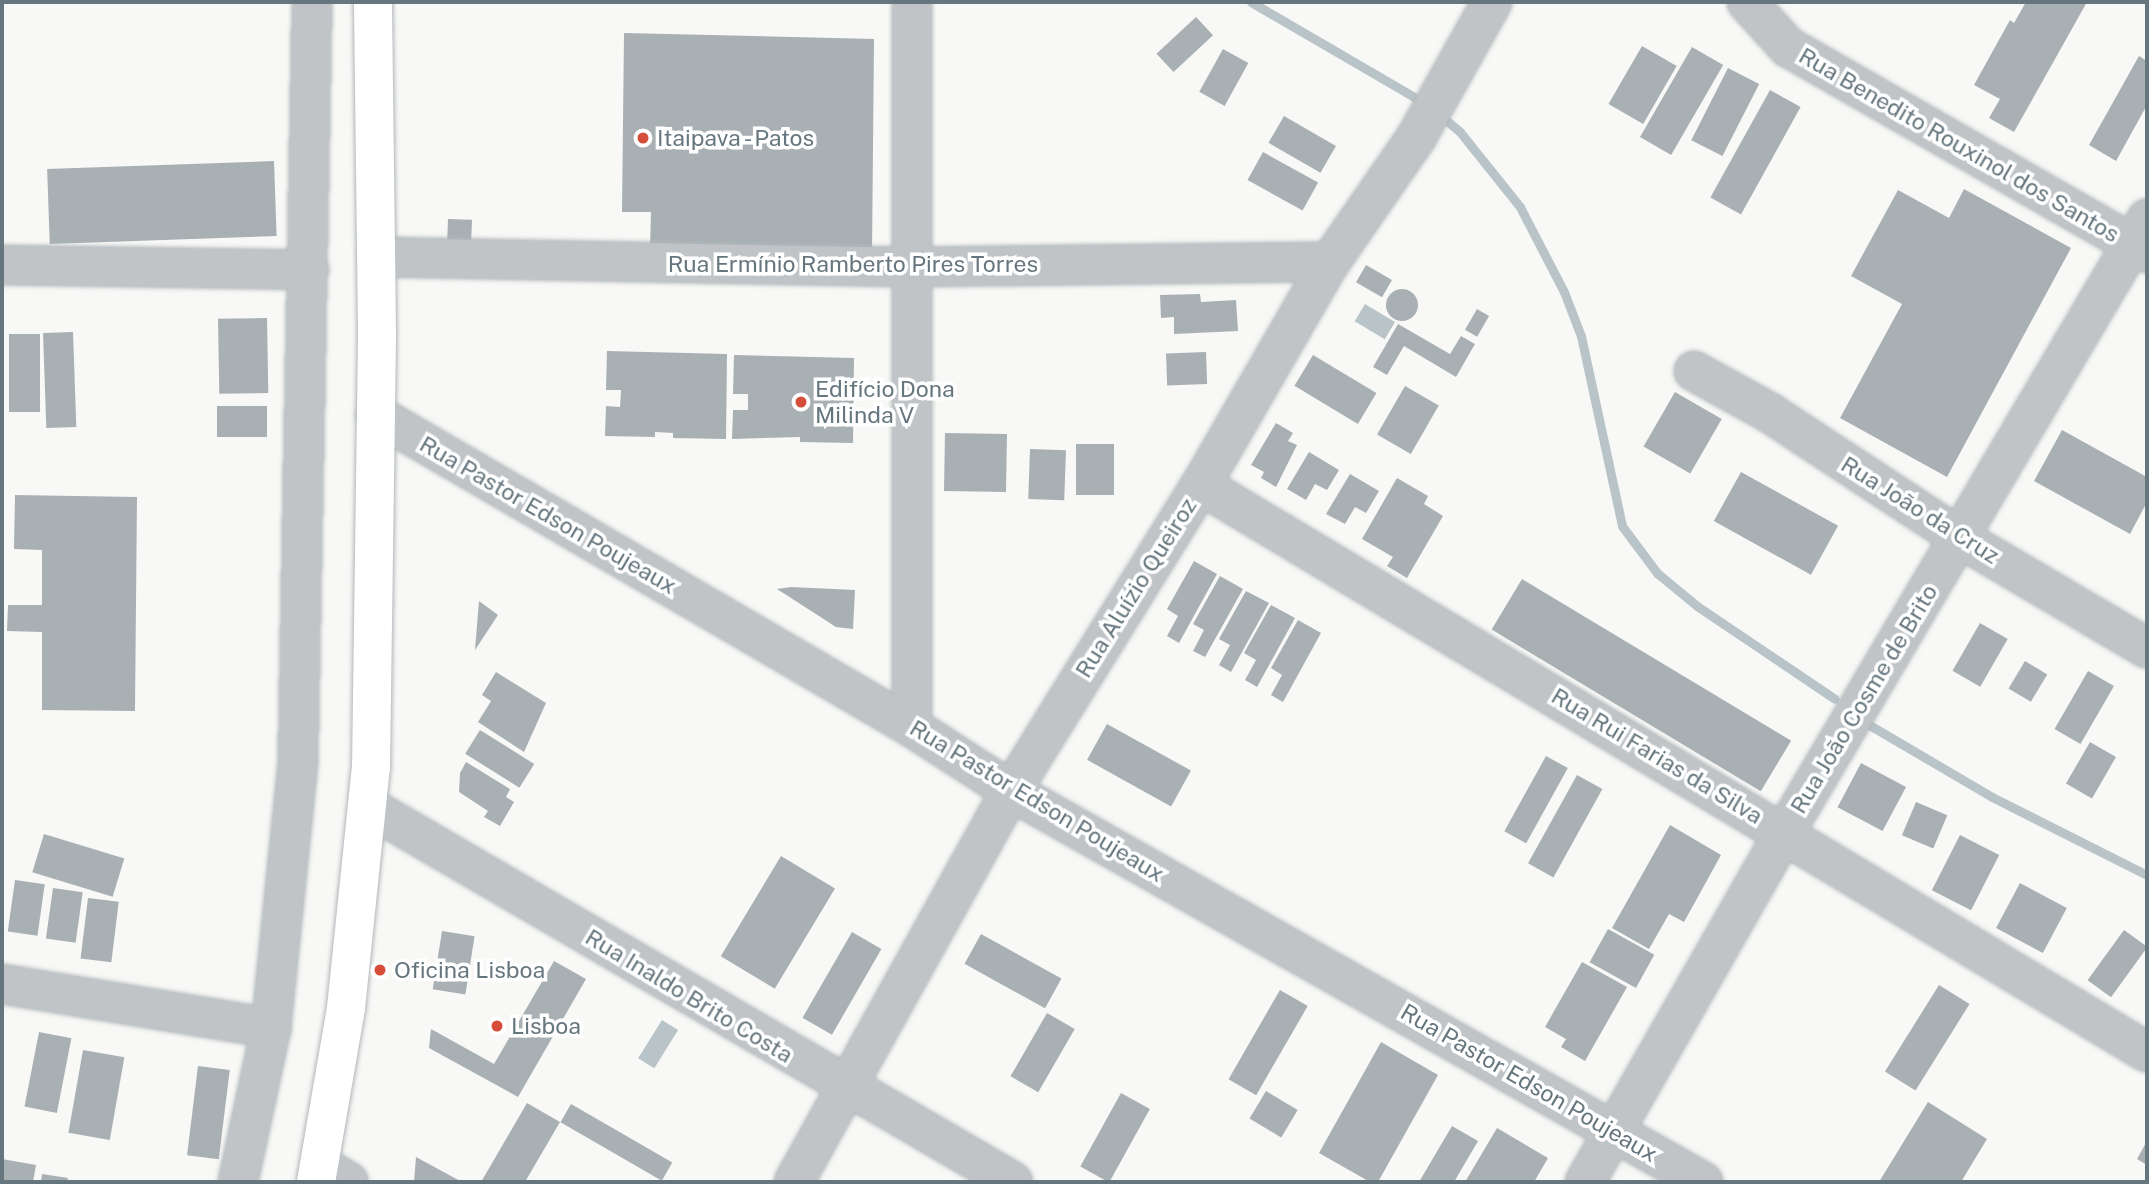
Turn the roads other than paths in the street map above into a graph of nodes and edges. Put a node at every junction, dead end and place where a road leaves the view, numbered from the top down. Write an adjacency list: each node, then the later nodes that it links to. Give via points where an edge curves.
1 (312, 2): 11 (street)
2 (373, 2): 7 (main road)
3 (912, 2): 10 (street)
4 (1492, 2): 8 (street, Rua Aluízio Queiroz, via 1416,138)
5 (1747, 2): 6 (street, Rua Benedito Rouxinol dos Santos, via 1788,47)
6 (2142, 239): 15 (street, Rua João Cosme de Brito)
7 (376, 257): 10 (street, Rua Ermínio Ramberto Pires Torres); 13 (main road)
8 (1330, 262): 10 (street, Rua Ermínio Ramberto Pires Torres); 14 (street, Rua Aluízio Queiroz)
9 (2, 265): 11 (street)
10 (910, 267): 17 (street)
11 (309, 271): 22 (street, via 298,760)
12 (1693, 371): 15 (street, Rua João da Cruz, via 1770,413)
13 (375, 414): 17 (street, Rua Pastor Edson Poujeaux); 19 (main road, via 375,664)
14 (1201, 485): 18 (street, Rua Aluízio Queiroz); 20 (street, Rua Rui Farias da Silva)
15 (1961, 538): 16 (street, Rua João da Cruz); 20 (street, Rua João Cosme de Brito)
16 (2147, 648)
17 (912, 727): 18 (street, Rua Pastor Edson Poujeaux)
18 (1011, 791): 24 (street, Rua Aluízio Queiroz); 25 (street, Rua Pastor Edson Poujeaux)
19 (367, 806): 24 (street, Rua Inaldo Brito Costa); 26 (main road)
20 (1784, 832): 23 (street, Rua Rui Farias da Silva); 25 (street, Rua João Cosme de Brito)
21 (2, 984): 22 (street)
22 (271, 1028): 27 (street)
23 (2147, 1052)
24 (846, 1088): 28 (street, Rua Aluízio Queiroz); 29 (street, Rua Inaldo Brito Costa)
25 (1618, 1132): 30 (street, Rua João Cosme de Brito); 31 (street, Rua Pastor Edson Poujeaux)
26 (328, 1177)
27 (238, 1182)
28 (794, 1182)
29 (1013, 1182)
30 (1585, 1182)
31 (1703, 1182)

